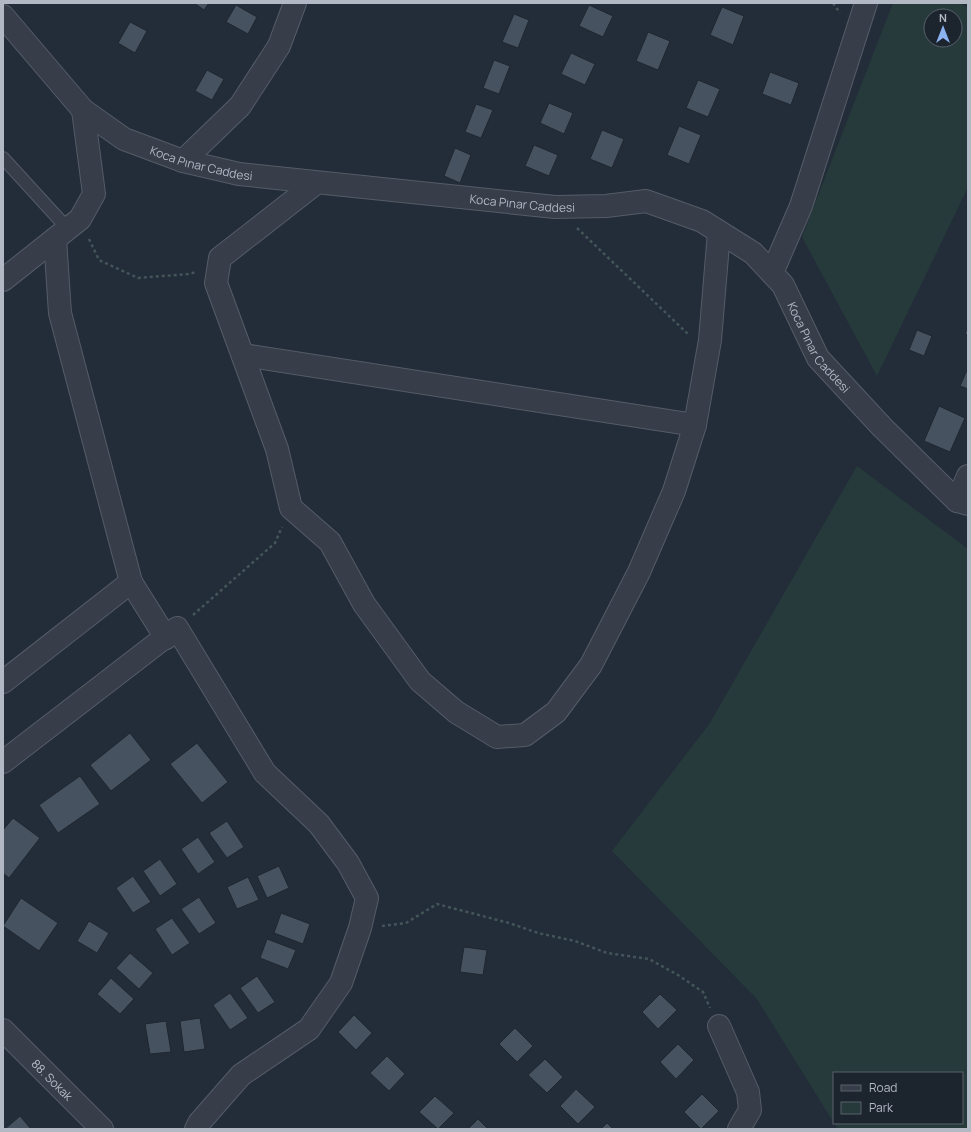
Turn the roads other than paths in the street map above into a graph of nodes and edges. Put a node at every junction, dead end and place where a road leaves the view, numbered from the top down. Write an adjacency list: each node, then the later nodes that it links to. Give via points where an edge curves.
1 (295, 3): 6 (street, via 279,46 240,106)
2 (866, 3): 10 (street, via 801,206)
3 (3, 16): 4 (street, Koca Pınar Caddesi)
4 (83, 110): 6 (street, Koca Pınar Caddesi, via 124,139); 8 (street, via 94,194)
5 (3, 158): 8 (lane)
6 (183, 161): 7 (street, Koca Pınar Caddesi, via 239,174)
7 (316, 183): 9 (street, Koca Pınar Caddesi, via 555,207 646,202 702,221); 12 (street, via 220,258 216,283)
8 (68, 229): 11 (street); 16 (street, via 60,313)
9 (719, 232): 10 (street, Koca Pınar Caddesi, via 753,253); 13 (street, via 708,353)
10 (772, 273): 15 (street, Koca Pınar Caddesi, via 784,285 818,358 882,427)
11 (3, 280)
12 (243, 356): 13 (street); 13 (street, via 277,449 291,508 330,542 364,604 420,681 456,712 497,737 525,735 556,712 591,665 642,566 674,491)
13 (696, 425)
14 (968, 476): 15 (street)
15 (962, 502)
16 (131, 582): 17 (street); 18 (street)
17 (172, 633): 19 (street); 23 (street, via 265,773 319,824 348,864 367,898 360,928 340,983 309,1029 241,1075 199,1122)
18 (3, 682)
19 (3, 762)
20 (719, 1026): 24 (street, via 748,1092 750,1110)
21 (3, 1030): 22 (street, 88. Sokak)
22 (102, 1129)
23 (196, 1129)
24 (739, 1129)

